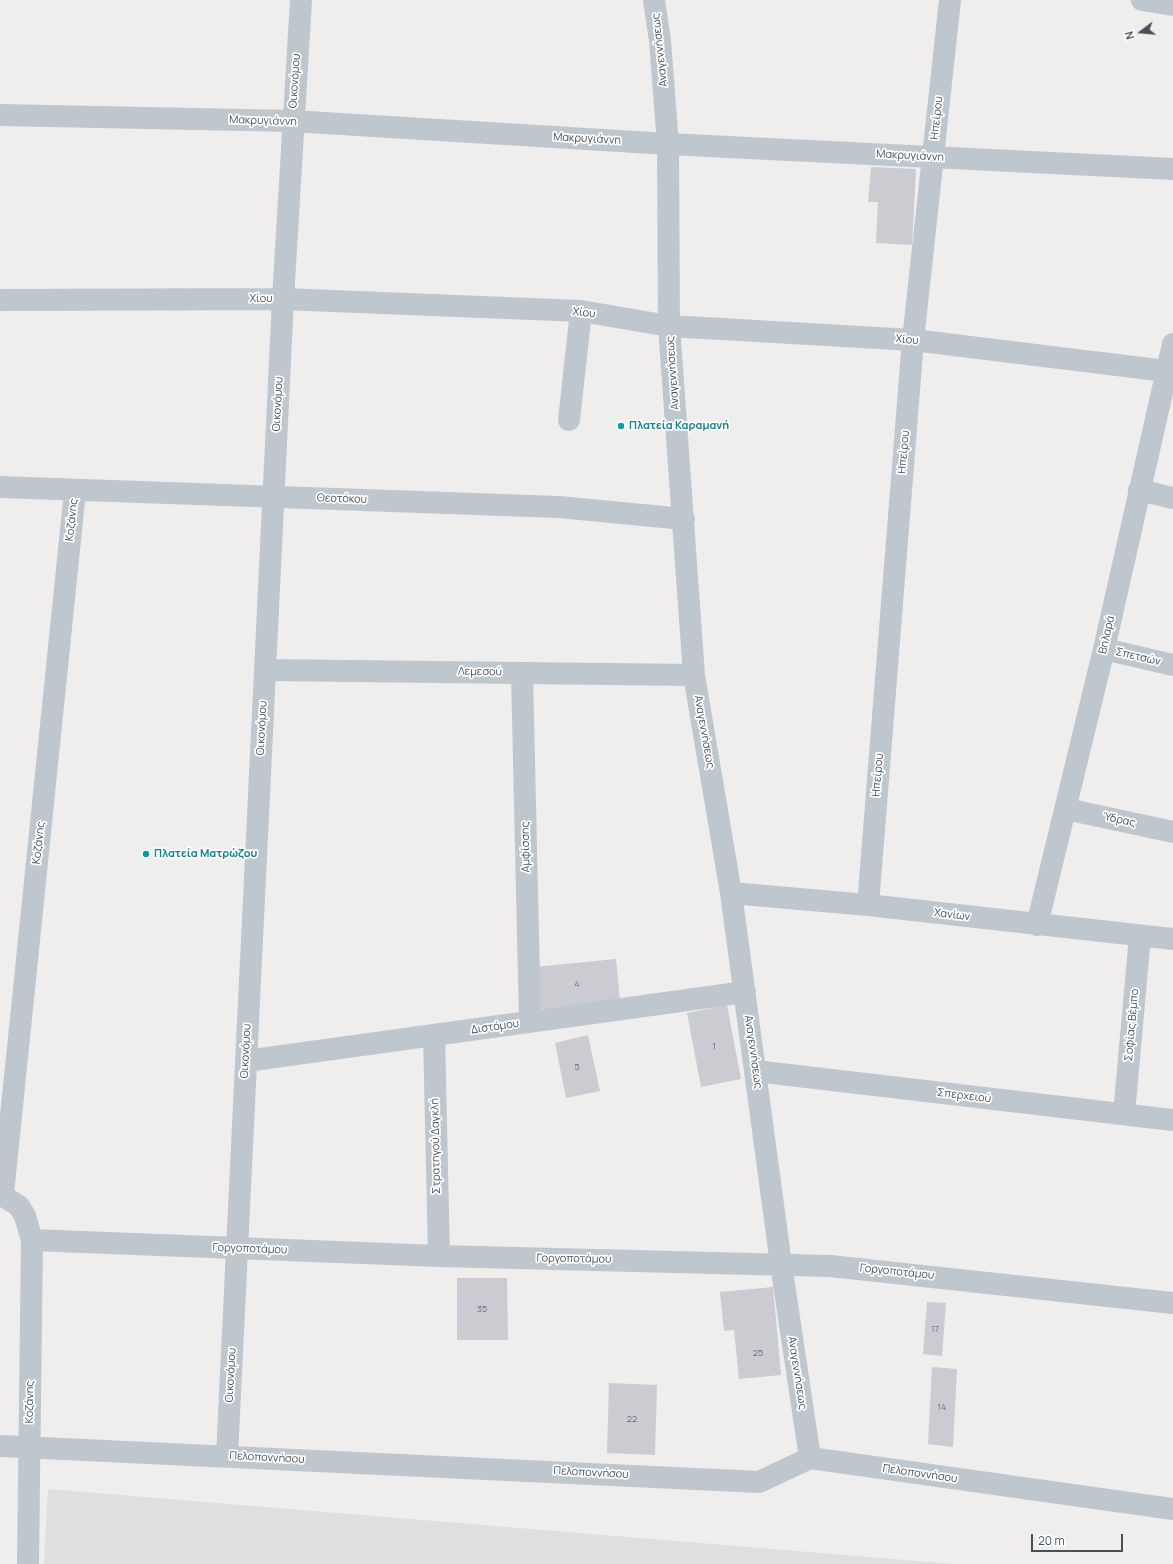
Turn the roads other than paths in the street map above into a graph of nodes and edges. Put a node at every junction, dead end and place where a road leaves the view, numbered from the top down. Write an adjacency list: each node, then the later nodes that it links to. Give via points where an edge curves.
1 (301, 0): 7 (street, Οικονόμου)
2 (654, 0): 8 (street, Αναγεννήσεως, via 660,41)
3 (950, 0): 9 (street, Ηπείρου)
4 (1142, 0): 5 (street)
5 (1173, 5)
6 (0, 115): 7 (street, Μακρυγιάννη)
7 (292, 121): 8 (street, Μακρυγιάννη); 11 (street, Οικονόμου)
8 (668, 144): 9 (street, Μακρυγιάννη); 14 (street, Αναγεννήσεως)
9 (933, 157): 10 (street, Μακρυγιάννη); 15 (street, Ηπείρου)
10 (1173, 169)
11 (283, 299): 12 (street, Χίου); 13 (street, Χίου); 22 (street, Οικονόμου)
12 (0, 300)
13 (581, 311): 14 (street, Χίου); 18 (street)
14 (669, 326): 15 (street, Χίου); 24 (street, Αναγεννήσεως)
15 (913, 340): 17 (street, Χίου); 33 (street, Ηπείρου)
16 (1173, 344): 17 (street, Βηλαρά)
17 (1166, 371): 20 (street, Βηλαρά)
18 (569, 420)
19 (0, 487): 21 (street, Θεοτόκου)
20 (1139, 490): 23 (street); 25 (street, Βηλαρά)
21 (75, 491): 22 (street, Θεοτόκου); 44 (street, Κοζάνης)
22 (273, 497): 24 (street, Θεοτόκου, via 559,507); 27 (street, Οικονόμου)
23 (1173, 498)
24 (684, 519): 29 (street, Αναγεννήσεως)
25 (1104, 649): 26 (street, Σπετσών); 30 (street, Βηλαρά)
26 (1173, 665)
27 (265, 670): 28 (street, Λεμεσού); 40 (street, Οικονόμου)
28 (522, 672): 29 (street, Λεμεσού); 38 (street, Αμφίσσης)
29 (694, 675): 32 (street, Αναγεννήσεως)
30 (1066, 809): 31 (street, Ύδρας); 34 (street, Βηλαρά)
31 (1173, 832)
32 (731, 893): 33 (street, Χανίων); 37 (street, Αναγεννήσεως)
33 (868, 905): 34 (street, Χανίων)
34 (1037, 925): 35 (street, Χανίων)
35 (1140, 936): 36 (street, Χανίων); 42 (street, Σοφίας Βέμπο)
36 (1173, 939)
37 (745, 992): 38 (street, Διστόμου); 41 (street, Αναγεννήσεως)
38 (530, 1022): 39 (street, Διστόμου)
39 (434, 1035): 40 (street, Διστόμου); 47 (street, Στρατηγού Δαγκλή)
40 (246, 1061): 46 (street, Οικονόμου)
41 (755, 1071): 42 (street, Σπερχειού); 48 (street, Αναγεννήσεως)
42 (1124, 1114): 43 (street, Σπερχειού)
43 (1173, 1120)
44 (2, 1194): 45 (street, via 19,1206 25,1216)
45 (32, 1240): 46 (street, Γοργοποτάμου); 51 (street, Κοζάνης)
46 (237, 1249): 47 (street, Γοργοποτάμου); 52 (street, Οικονόμου)
47 (438, 1256): 48 (street, Γοργοποτάμου)
48 (781, 1264): 49 (street, Γοργοποτάμου, via 842,1266); 53 (street, Αναγεννήσεως)
49 (1173, 1303)
50 (0, 1446): 51 (street, Πελοποννήσου)
51 (29, 1448): 52 (street, Πελοποννήσου); 55 (street, Κοζάνης)
52 (227, 1456): 53 (street, Πελοποννήσου, via 759,1482)
53 (810, 1458): 54 (street, Πελοποννήσου)
54 (1173, 1509)
55 (28, 1564)

